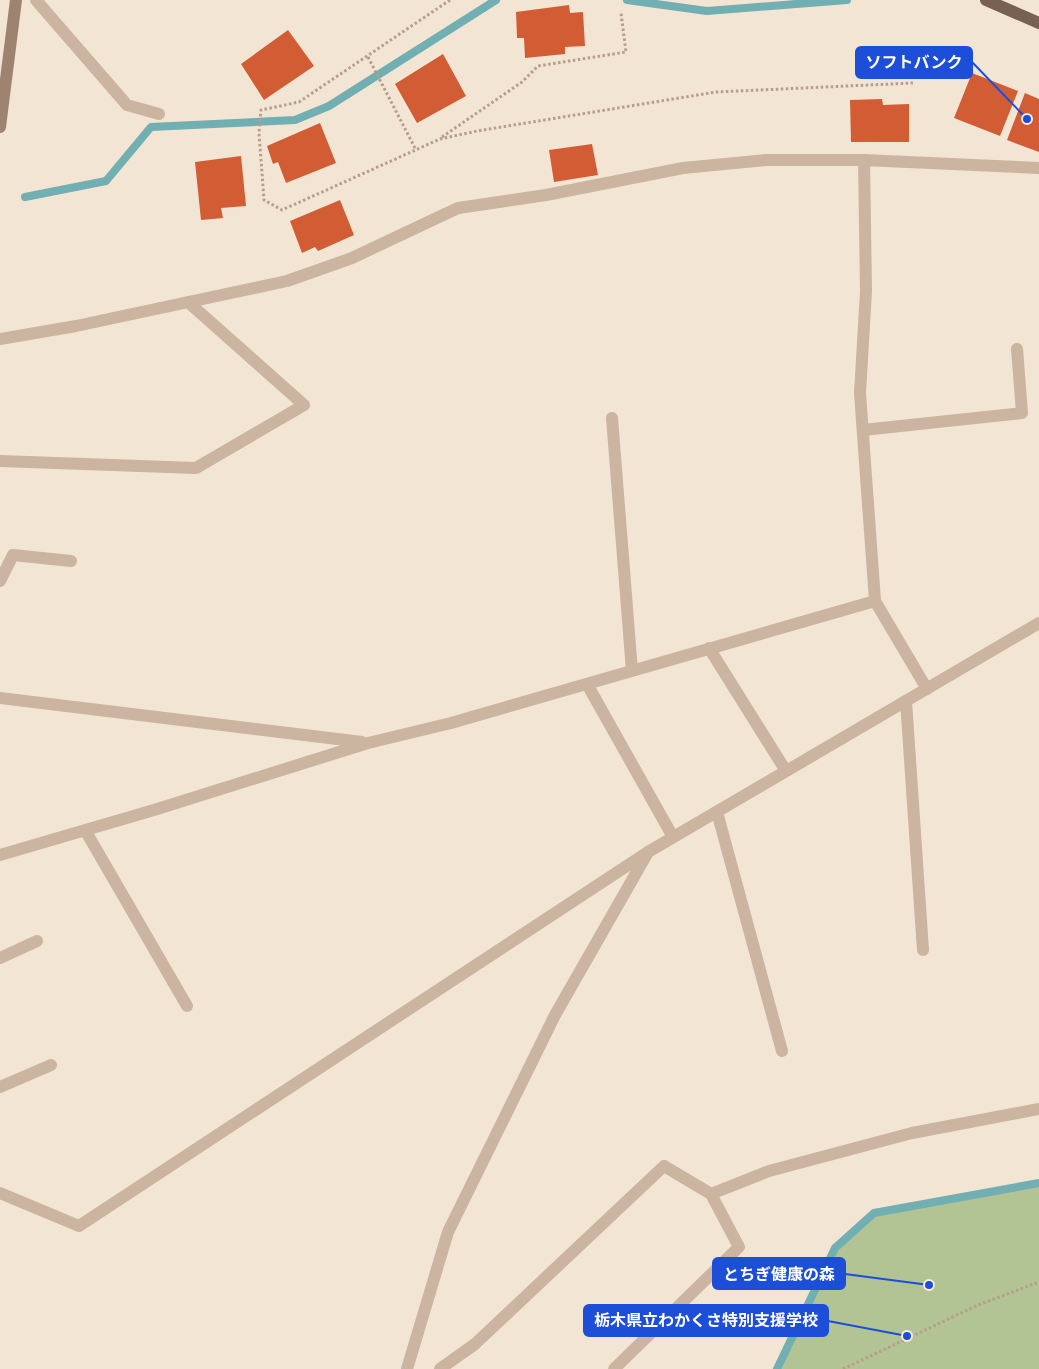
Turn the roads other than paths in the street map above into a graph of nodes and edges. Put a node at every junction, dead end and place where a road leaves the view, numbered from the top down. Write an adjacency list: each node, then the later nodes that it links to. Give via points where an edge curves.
1 (16, 0): 6 (street)
2 (36, 0): 5 (street, via 127,105)
3 (986, 0): 4 (main road)
4 (1039, 23)
5 (159, 114)
6 (0, 127)
7 (864, 160): 8 (street); 9 (street, via 766,160 683,168 546,195 458,208 343,261 287,280); 13 (street, via 866,291 860,393)
8 (1039, 168)
9 (188, 302): 10 (street); 14 (street, via 304,405 196,468)
10 (0, 340)
11 (1016, 349): 13 (street, via 1022,413)
12 (612, 418): 20 (street)
13 (863, 430): 17 (street)
14 (0, 461)
15 (71, 561): 16 (street, via 13,555)
16 (0, 581)
17 (875, 601): 19 (street); 22 (street)
18 (1039, 623): 22 (street)
19 (709, 648): 20 (street); 26 (street)
20 (632, 671): 21 (street)
21 (587, 684): 25 (street); 29 (street)
22 (927, 689): 24 (street)
23 (0, 698): 25 (street)
24 (906, 701): 26 (street); 33 (street)
25 (368, 743): 28 (street)
26 (786, 771): 27 (street)
27 (717, 812): 29 (street); 36 (street)
28 (85, 830): 31 (street); 35 (street)
29 (674, 837): 30 (street)
30 (648, 852): 40 (street, via 79,1226); 42 (street, via 555,1015 448,1232)
31 (0, 855)
32 (38, 941): 34 (street)
33 (924, 950)
34 (0, 958)
35 (187, 1006)
36 (782, 1051)
37 (51, 1065): 38 (street)
38 (0, 1087)
39 (1039, 1109): 41 (street, via 893,1138 769,1171)
40 (0, 1192)
41 (711, 1194): 43 (street, via 664,1166 475,1344); 44 (street, via 739,1246)
42 (407, 1369)
43 (440, 1369)
44 (614, 1369)

